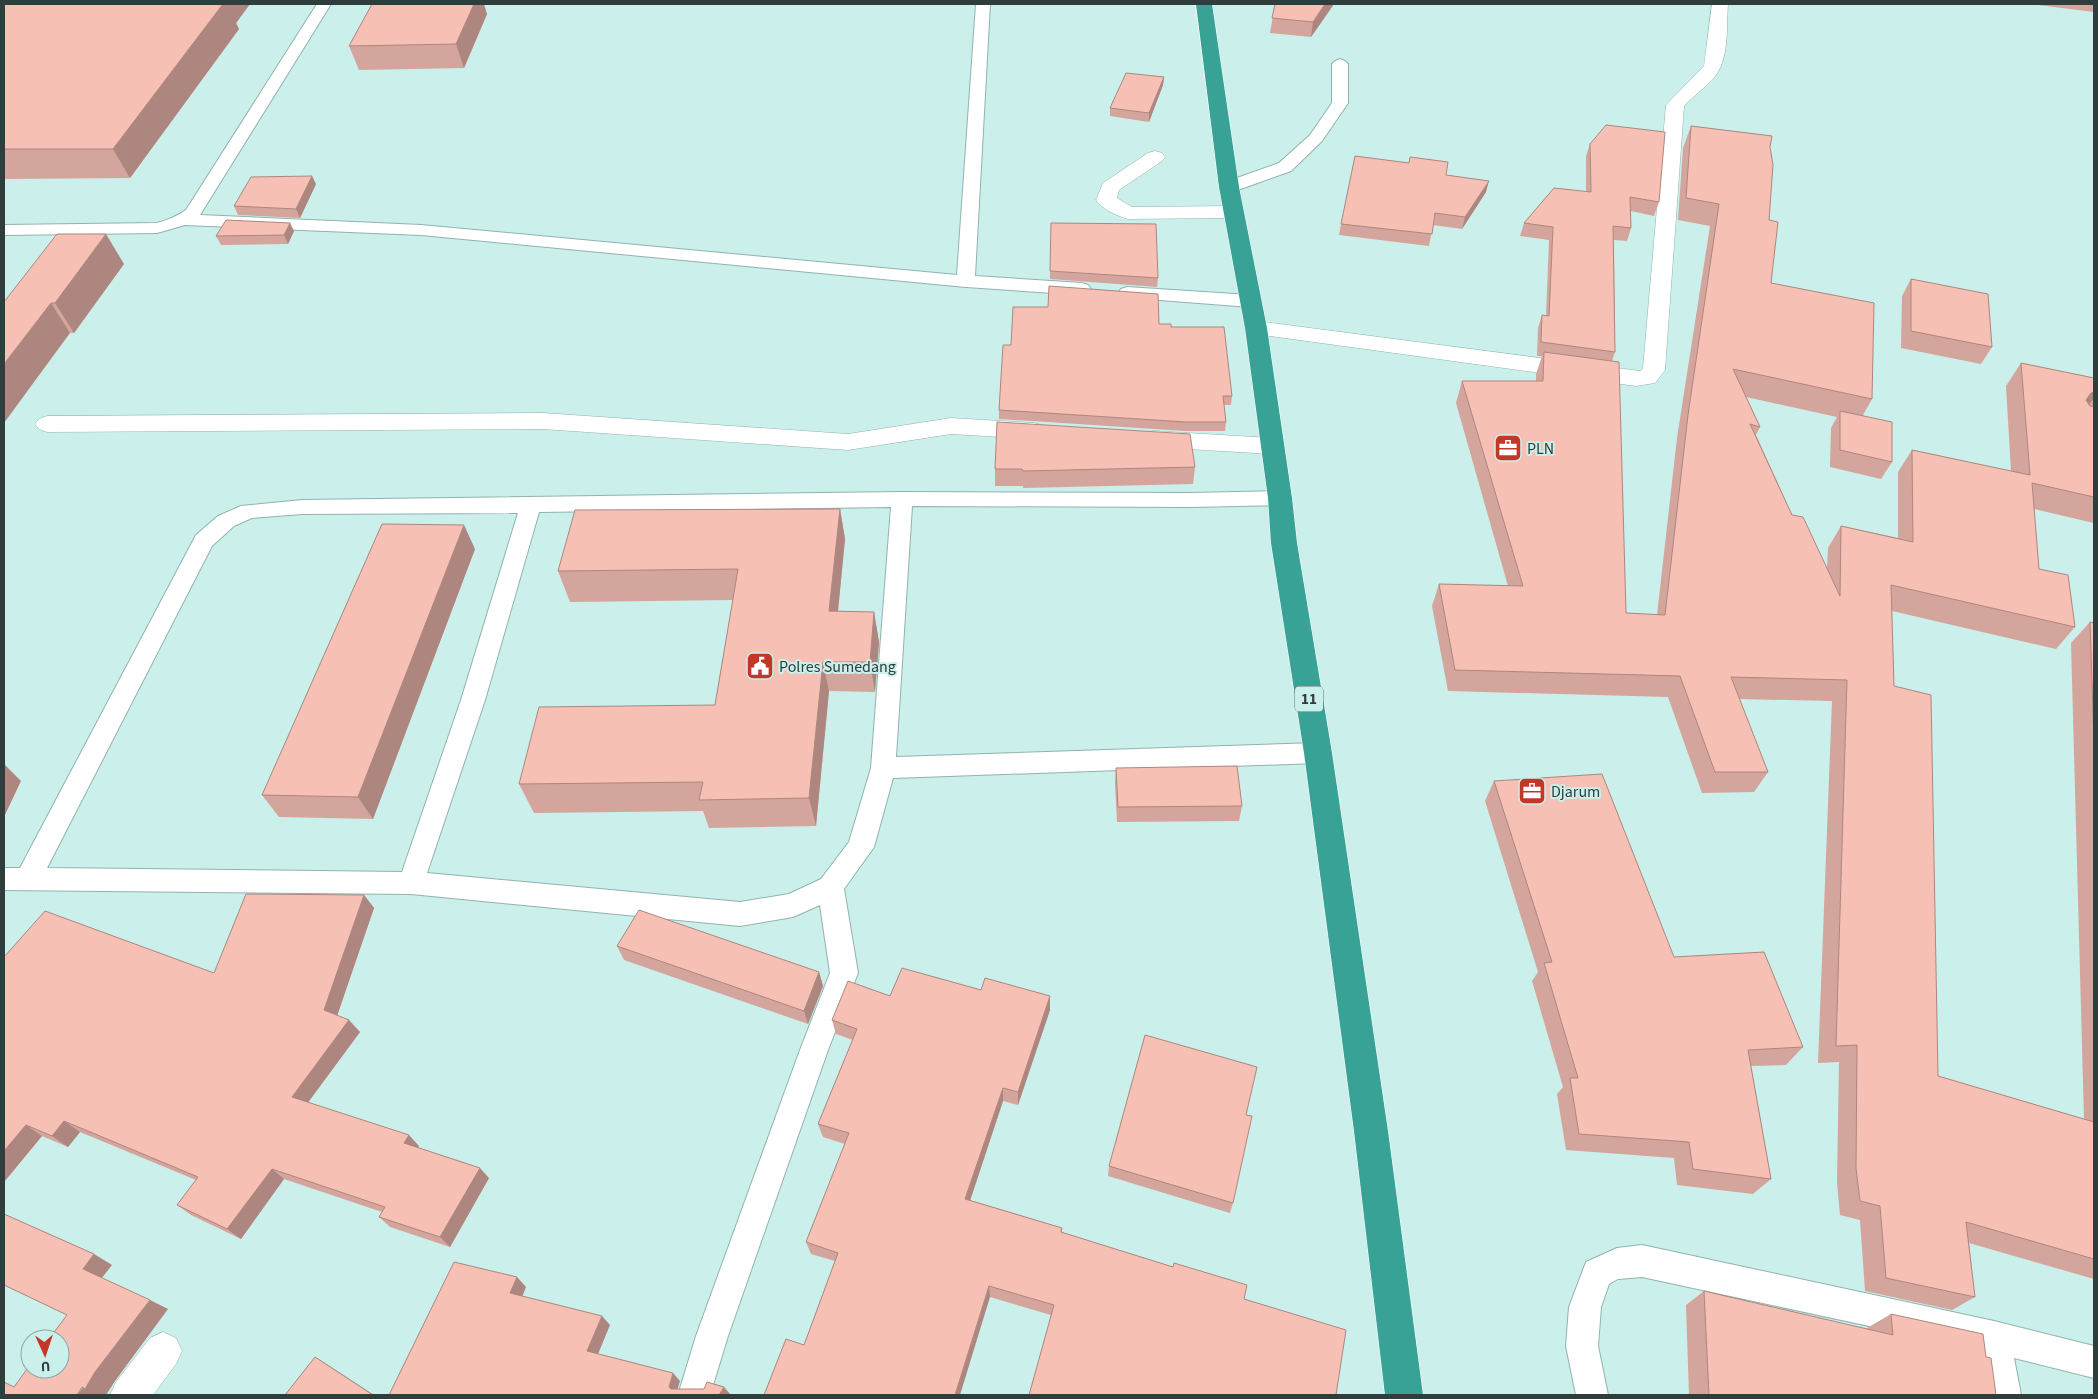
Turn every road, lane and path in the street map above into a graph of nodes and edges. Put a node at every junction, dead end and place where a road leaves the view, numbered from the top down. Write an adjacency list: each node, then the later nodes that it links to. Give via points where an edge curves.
1 (324, 4): 8 (lane, via 193,213)
2 (983, 4): 10 (lane)
3 (1204, 4): 7 (highway, 11)
4 (1720, 4): 12 (street, via 1713,67 1682,94 1675,105 1654,370 1647,378 1627,378)
5 (1340, 64): 7 (lane, via 1340,102 1316,138 1285,167)
6 (1155, 157): 7 (street, via 1110,187 1106,200 1128,213)
7 (1231, 199): 11 (highway, 11)
8 (185, 220): 9 (lane, via 157,228); 10 (lane, via 421,230)
9 (4, 230)
10 (966, 281): 11 (lane)
11 (1250, 301): 12 (highway, 11)
12 (1256, 328): 16 (highway, 11)
13 (47, 424): 14 (street, via 543,421 848,442 951,426)
14 (1058, 433)
15 (1136, 438): 16 (street)
16 (1272, 446): 17 (highway, 11)
17 (1280, 498): 18 (lane); 20 (highway, 11, via 1284,543)
18 (902, 499): 19 (lane); 21 (lane)
19 (531, 505): 22 (lane, via 302,507 249,511 226,521 204,540); 24 (lane, via 473,700)
20 (1318, 753): 21 (lane); 31 (highway, 11)
21 (883, 768): 25 (lane, via 861,847)
22 (28, 879): 23 (lane); 24 (lane)
23 (4, 880)
24 (411, 883): 25 (lane, via 740,914 793,905)
25 (830, 887): 30 (lane, via 844,973 718,1317)
26 (1994, 1337): 28 (lane); 32 (lane, via 1642,1262 1617,1264 1597,1273 1584,1307 1582,1346); 33 (lane)
27 (163, 1351): 29 (street)
28 (2094, 1362)
29 (129, 1395)
30 (694, 1395)
31 (1404, 1395)
32 (1592, 1395)
33 (2005, 1395)

